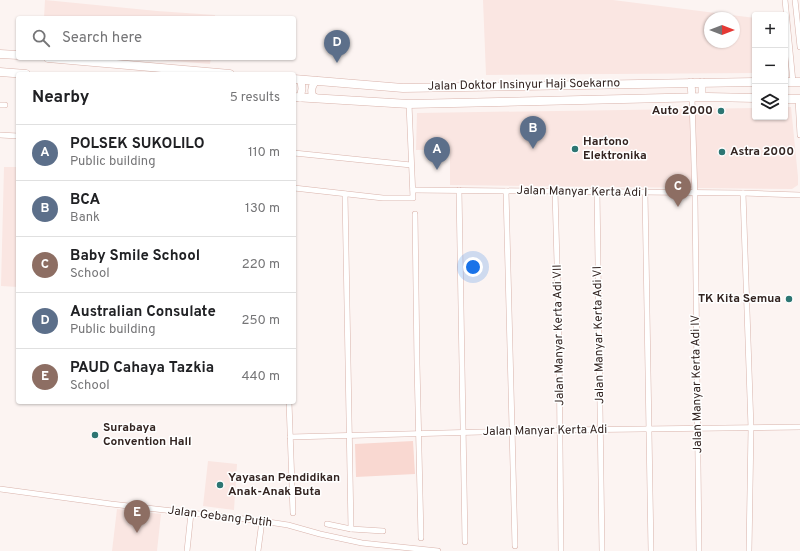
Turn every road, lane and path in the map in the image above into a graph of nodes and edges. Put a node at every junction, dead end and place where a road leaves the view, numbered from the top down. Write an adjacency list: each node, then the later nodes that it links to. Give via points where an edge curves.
1 (785, 0): 15 (street)
2 (795, 0): 3 (street)
3 (800, 47)
4 (0, 54): 5 (main road)
5 (16, 55)
6 (71, 60): 8 (main road)
7 (0, 72): 9 (main road)
8 (207, 72)
9 (16, 73)
10 (298, 80): 11 (main road, Jalan Doktor Insinyur Haji Soekarno); 16 (main road, via 302,89)
11 (317, 81): 12 (main road, Jalan Doktor Insinyur Haji Soekarno, via 403,88); 17 (main road, via 312,87 312,95)
12 (691, 82): 13 (main road, Jalan Doktor Insinyur Haji Soekarno); 18 (main road)
13 (702, 82): 14 (main road, Jalan Doktor Insinyur Haji Soekarno); 19 (main road)
14 (752, 82)
15 (794, 82)
16 (297, 97): 17 (main road, Jalan Doktor Insinyur Haji Soekarno)
17 (316, 98): 23 (main road, Jalan Doktor Insinyur Haji Soekarno)
18 (692, 98): 19 (main road, Jalan Doktor Insinyur Haji Soekarno); 23 (main road, Jalan Doktor Insinyur Haji Soekarno); 36 (street, Jalan Manyar Kerta Adi IV)
19 (702, 98): 20 (main road, Jalan Doktor Insinyur Haji Soekarno)
20 (752, 98)
21 (788, 99): 22 (main road)
22 (799, 99): 25 (street)
23 (409, 104): 28 (street)
24 (0, 135): 26 (street)
25 (800, 135)
26 (16, 136)
27 (296, 153): 28 (street)
28 (411, 165): 30 (street)
29 (296, 188): 38 (street)
30 (413, 190): 31 (street, Jalan Manyar Kerta Adi I); 38 (street, via 410,199)
31 (459, 190): 32 (street, Jalan Manyar Kerta Adi I); 49 (street)
32 (506, 191): 33 (street, Jalan Manyar Kerta Adi I); 48 (street)
33 (555, 191): 34 (street, Jalan Manyar Kerta Adi I); 46 (street, Jalan Manyar Kerta Adi VII)
34 (597, 191): 35 (street, Jalan Manyar Kerta Adi I); 47 (street, Jalan Manyar Kerta Adi VI)
35 (645, 192): 36 (street, Jalan Manyar Kerta Adi I); 42 (street)
36 (694, 193): 37 (street, Jalan Manyar Kerta Adi I); 43 (street, Jalan Manyar Kerta Adi IV)
37 (743, 193): 39 (street, Jalan Manyar Kerta Adi I); 44 (street)
38 (345, 194): 51 (street)
39 (800, 195)
40 (415, 214): 50 (street)
41 (289, 404): 52 (street)
42 (649, 428): 43 (street, Jalan Manyar Kerta Adi); 47 (street, Jalan Manyar Kerta Adi); 68 (street)
43 (698, 428): 44 (street, Jalan Manyar Kerta Adi); 69 (street, Jalan Manyar Kerta Adi IV)
44 (751, 428): 45 (street, Jalan Manyar Kerta Adi); 70 (street)
45 (800, 428)
46 (561, 430): 47 (street, Jalan Manyar Kerta Adi); 48 (street, Jalan Manyar Kerta Adi); 66 (street, Jalan Manyar Kerta Adi VII)
47 (600, 430): 67 (street, Jalan Manyar Kerta Adi VI)
48 (511, 431): 49 (street, Jalan Manyar Kerta Adi); 62 (street)
49 (463, 432): 50 (street, Jalan Manyar Kerta Adi); 61 (street)
50 (419, 434): 51 (street, Jalan Manyar Kerta Adi); 60 (street)
51 (350, 436): 52 (street, Jalan Manyar Kerta Adi); 58 (street)
52 (290, 437): 55 (street)
53 (0, 489): 54 (street, Jalan Gebang Putih)
54 (191, 513): 56 (street, Jalan Gebang Putih); 63 (street)
55 (293, 513)
56 (262, 521): 64 (street); 65 (street, Jalan Gebang Putih, via 362,543)
57 (327, 524): 58 (street)
58 (351, 529): 59 (street)
59 (383, 531)
60 (421, 538)
61 (465, 542)
62 (514, 546)
63 (187, 551)
64 (258, 551)
65 (438, 551)
66 (561, 551)
67 (602, 551)
68 (651, 551)
69 (699, 551)
70 (749, 551)

